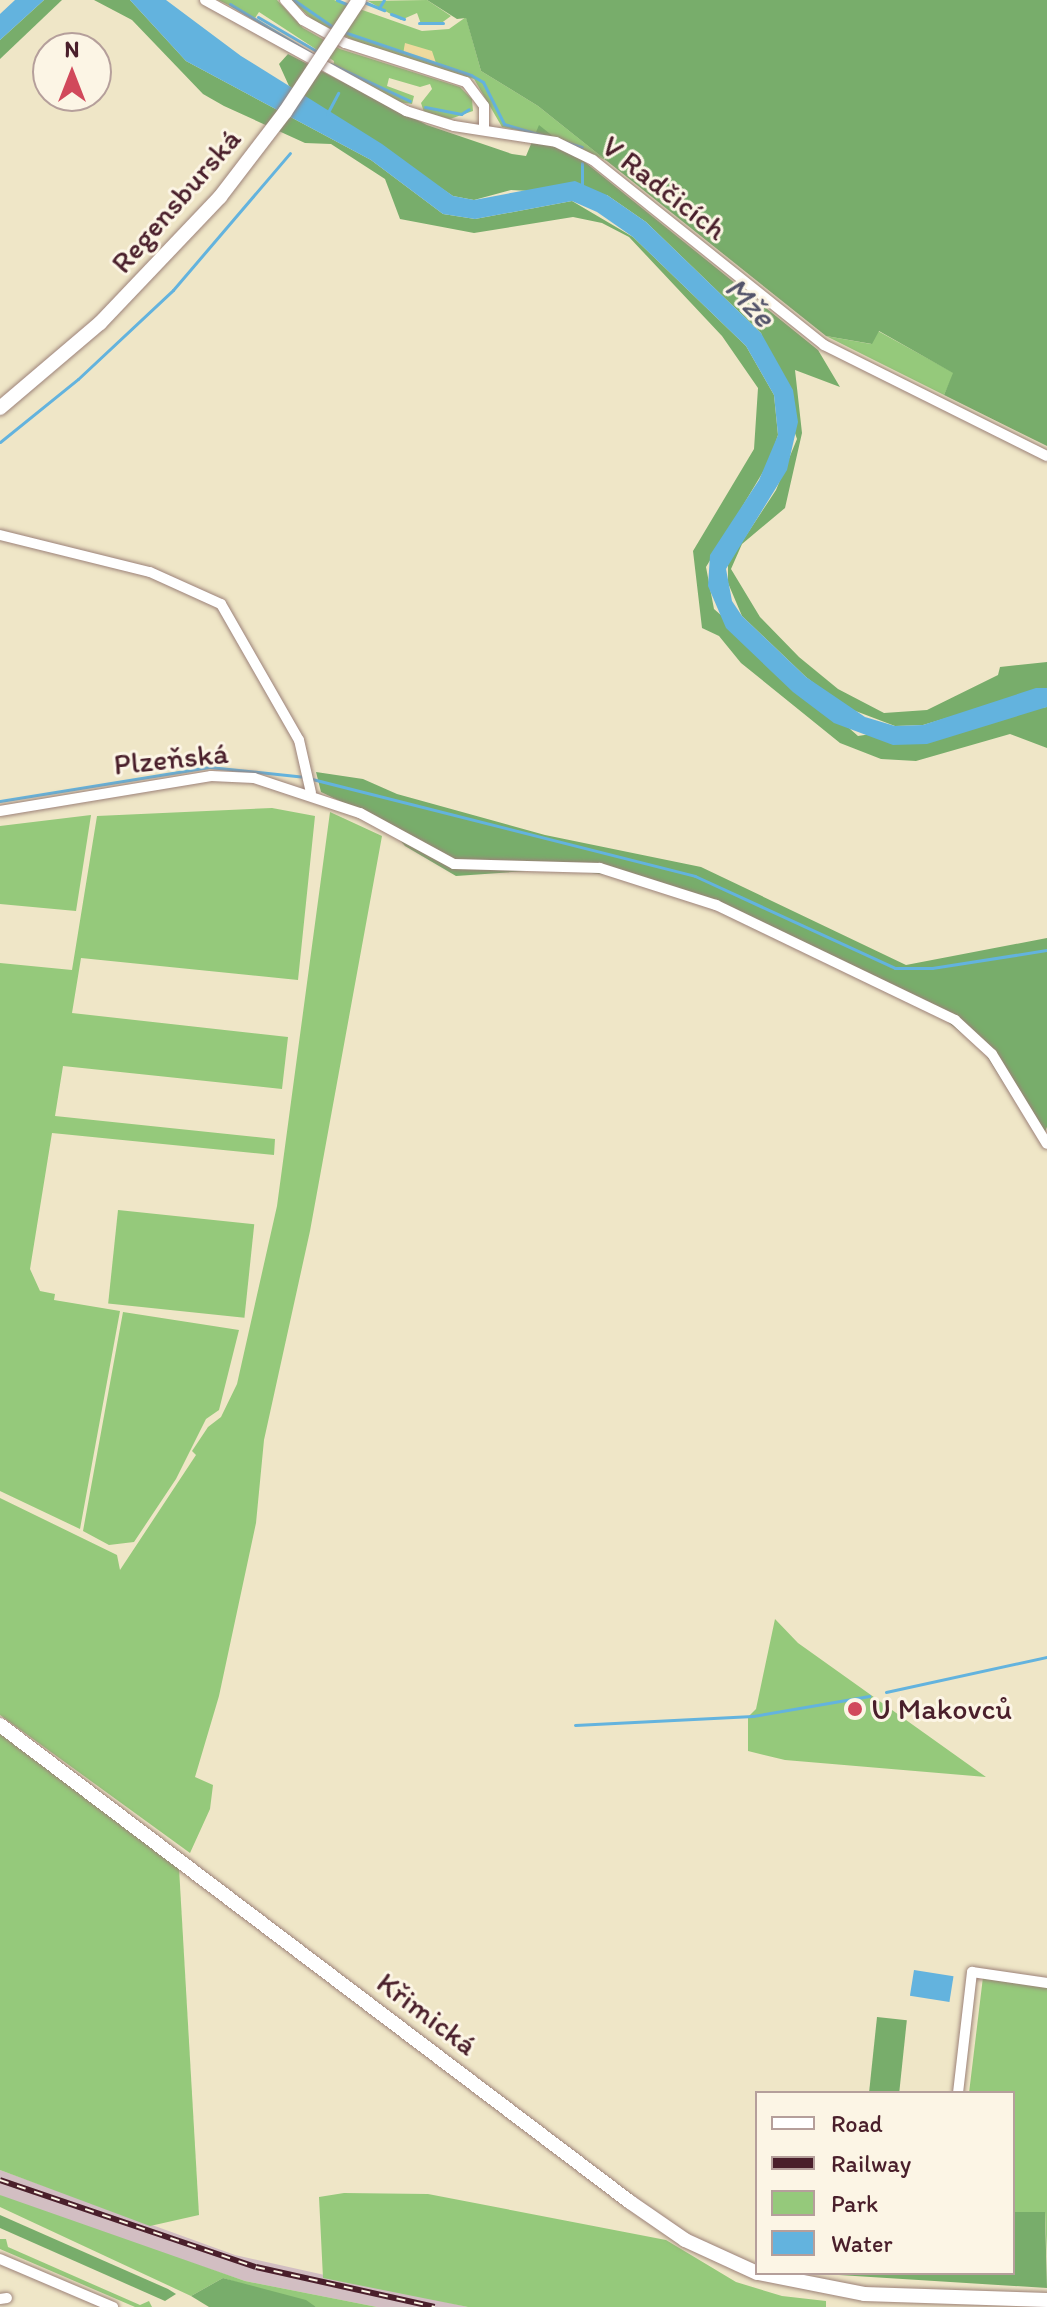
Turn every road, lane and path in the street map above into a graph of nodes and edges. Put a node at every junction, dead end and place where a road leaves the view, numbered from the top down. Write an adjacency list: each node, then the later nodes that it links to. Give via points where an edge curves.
1 (205, 0): 4 (street, V Radčicích, via 385,102 434,121)
2 (285, 0): 4 (street, via 303,20 345,43 466,82 484,106)
3 (359, 0): 5 (main road, Regensburská, bridge, via 285,112 220,197 100,323)
4 (484, 130): 6 (street, V Radčicích, via 556,142 593,160 824,345)
5 (0, 408)
6 (1047, 456)
7 (0, 535): 8 (street, via 150,572 221,604 299,740)
8 (310, 789): 9 (street, Plzeňská, via 211,776); 10 (street, Plzeňská, via 454,864 600,868 740,914 955,1020 992,1054)
9 (0, 811)
10 (1047, 1144)
11 (0, 1725): 15 (main road, Křimická, via 630,2202 685,2240)
12 (1047, 1983): 13 (street, via 972,1972)
13 (958, 2091)
14 (0, 2259): 18 (street)
15 (755, 2272)
16 (768, 2275): 17 (main road, Křimická, via 864,2294)
17 (1047, 2300)
18 (113, 2307)

